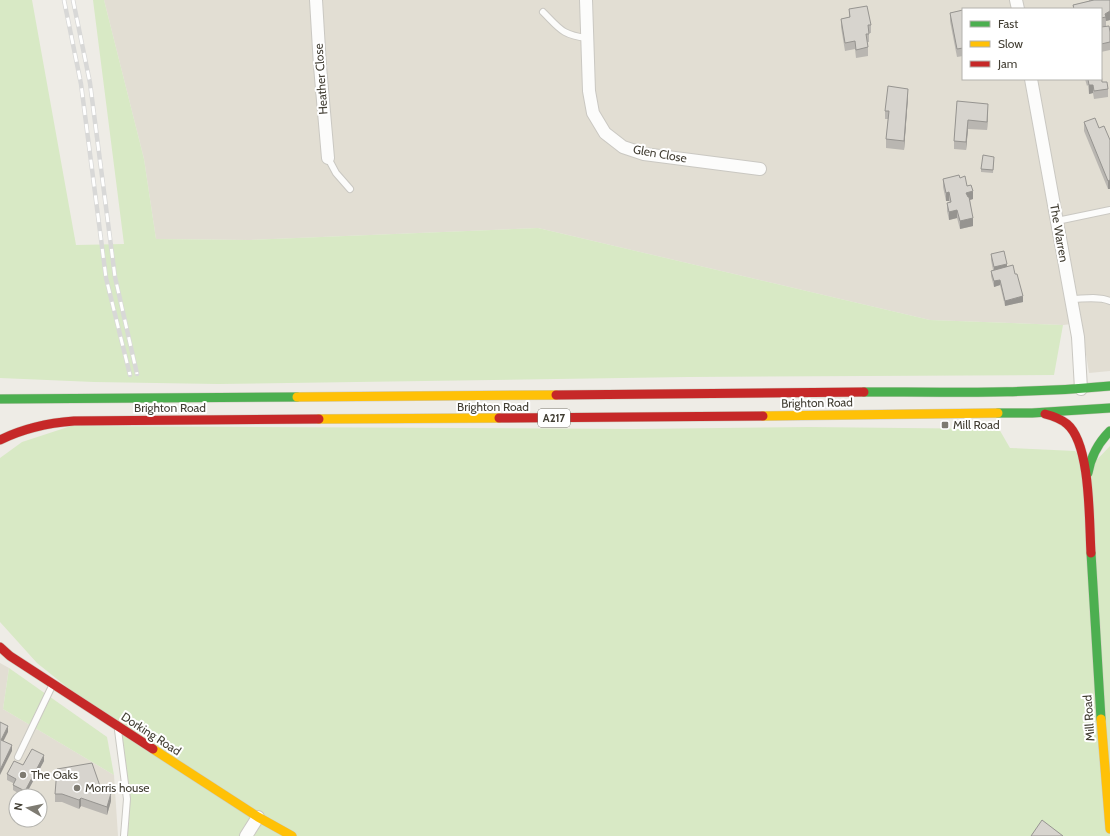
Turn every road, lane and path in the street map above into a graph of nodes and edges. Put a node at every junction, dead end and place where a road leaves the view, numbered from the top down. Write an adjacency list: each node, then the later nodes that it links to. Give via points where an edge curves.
1 (316, 0): 6 (street, Heather Close)
2 (586, 0): 4 (street, Glen Close)
3 (543, 12): 4 (lane, via 562,32)
4 (587, 38): 7 (street, Glen Close, via 589,91 593,113 605,133 623,147 644,154)
5 (1030, 80): 10 (street, The Warren)
6 (328, 158): 8 (lane, via 336,173)
7 (760, 169)
8 (350, 189)
9 (1110, 210): 10 (lane)
10 (1057, 221): 11 (street, The Warren)
11 (1071, 299): 12 (lane, via 1099,298); 14 (street, The Warren, via 1078,337)
12 (1110, 301)
13 (1110, 386): 14 (main road, Brighton Road / A217)
14 (1081, 389): 15 (main road, Brighton Road / A217)
15 (0, 399)
16 (1110, 408): 17 (main road, Brighton Road / A217)
17 (1037, 412): 19 (main road, Brighton Road / A217, via 85,421 57,422 30,428); 20 (main road, Mill Road, via 1062,419 1071,426 1082,447)
18 (1110, 431): 20 (main road, Mill Road, via 1093,452)
19 (0, 440)
20 (1087, 485): 26 (main road, Mill Road)
21 (0, 647): 22 (main road, Dorking Road)
22 (53, 685): 23 (main road, Dorking Road); 24 (lane)
23 (118, 728): 25 (main road, Dorking Road); 28 (lane, via 127,798)
24 (18, 757)
25 (258, 817): 29 (street); 30 (main road, Dorking Road)
26 (1110, 829)
27 (1110, 835): 31 (lane)
28 (124, 836)
29 (246, 836)
30 (292, 836)
31 (1107, 836)

